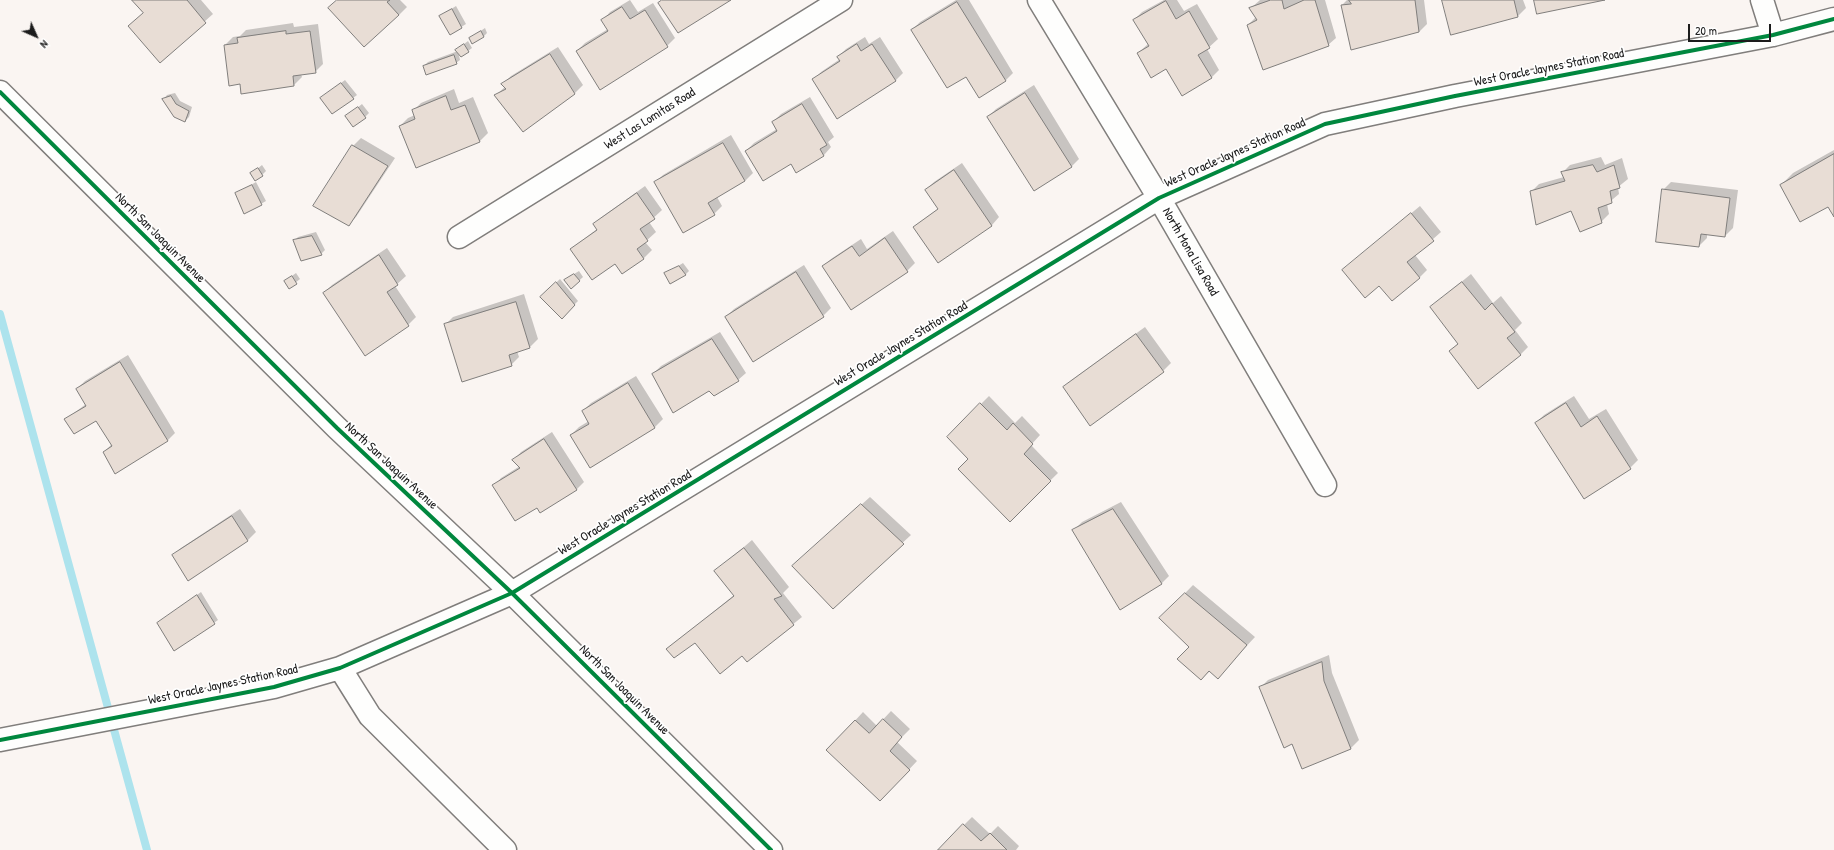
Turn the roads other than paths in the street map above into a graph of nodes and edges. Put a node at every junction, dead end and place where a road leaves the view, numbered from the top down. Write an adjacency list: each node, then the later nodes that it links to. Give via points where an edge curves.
1 (841, 0): 8 (street, West Las Lomitas Road)
2 (1039, 0): 7 (street, North Mona Lisa Road)
3 (1762, 0): 5 (street)
4 (1834, 19): 5 (street, West Oracle Jaynes Station Road)
5 (1773, 35): 7 (street, West Oracle Jaynes Station Road, via 1455,96 1325,124)
6 (0, 92): 10 (street, North San Joaquin Avenue, via 337,428)
7 (1159, 198): 9 (street, North Mona Lisa Road); 10 (street, West Oracle Jaynes Station Road)
8 (459, 238)
9 (1325, 485)
10 (512, 593): 11 (street, West Oracle Jaynes Station Road); 14 (street, North San Joaquin Avenue)
11 (340, 668): 12 (street, West Oracle Jaynes Station Road, via 274,687); 13 (street, via 370,716)
12 (0, 740)
13 (505, 850)
14 (771, 850)

